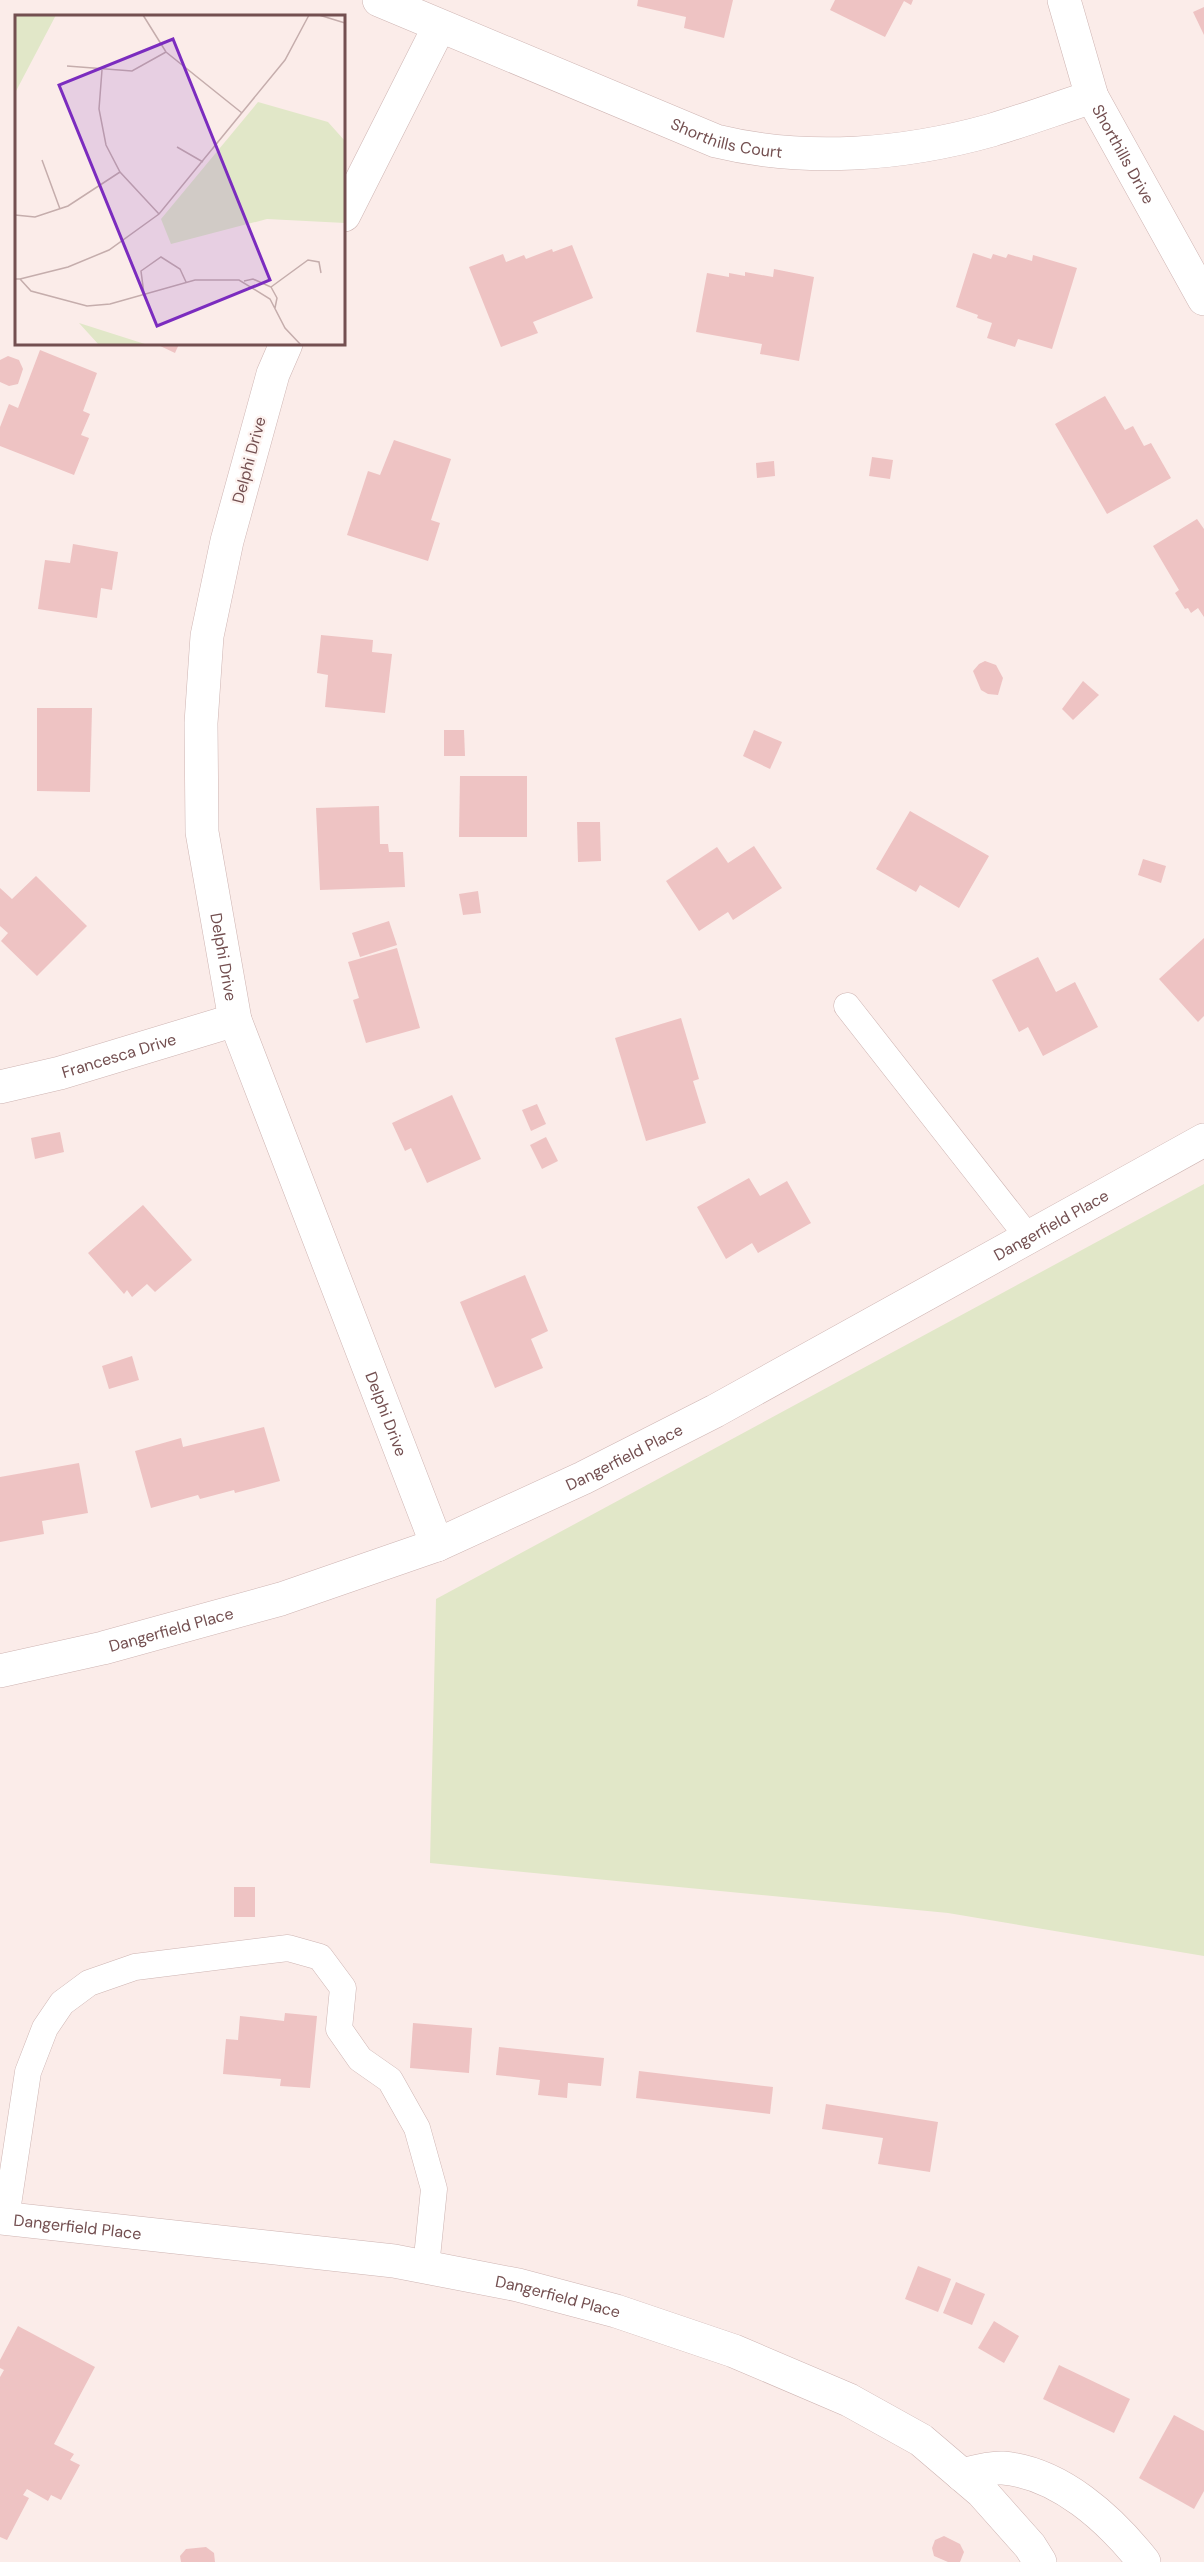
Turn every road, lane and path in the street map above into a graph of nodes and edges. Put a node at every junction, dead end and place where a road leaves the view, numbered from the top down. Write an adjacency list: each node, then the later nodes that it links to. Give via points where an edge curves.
1 (379, 0): 3 (street, Shorthills Court)
2 (1064, 0): 4 (street, Shorthills Drive)
3 (439, 27): 4 (street, Shorthills Court, via 716,141 755,151 858,153 921,146 991,130); 5 (street)
4 (1092, 97): 6 (street, Shorthills Drive)
5 (345, 213)
6 (1204, 299)
7 (286, 345): 9 (street, Delphi Drive, via 273,374 227,541 207,636 201,723 202,832)
8 (847, 1006): 12 (lane)
9 (235, 1020): 10 (street, Francesca Drive); 13 (street, Delphi Drive)
10 (0, 1087)
11 (1204, 1140): 12 (street, Dangerfield Place)
12 (1028, 1237): 13 (street, Dangerfield Place, via 715,1411)
13 (437, 1545): 14 (street, Dangerfield Place, via 280,1599 103,1648)
14 (0, 1671)
15 (3, 2218): 16 (street, Dangerfield Place, via 393,2261); 16 (lane, via 28,2072 45,2028 62,2003 88,1983 135,1967 288,1948 320,1957 343,1988 339,2029 360,2059 390,2080 417,2128 434,2189)
16 (426, 2268): 17 (street, Dangerfield Place, via 518,2284 734,2350 849,2400 921,2440)
17 (962, 2475): 18 (street, Dangerfield Place, via 982,2492); 19 (street, via 1000,2468 1028,2472 1056,2483 1097,2514)
18 (1040, 2562)
19 (1144, 2562)

